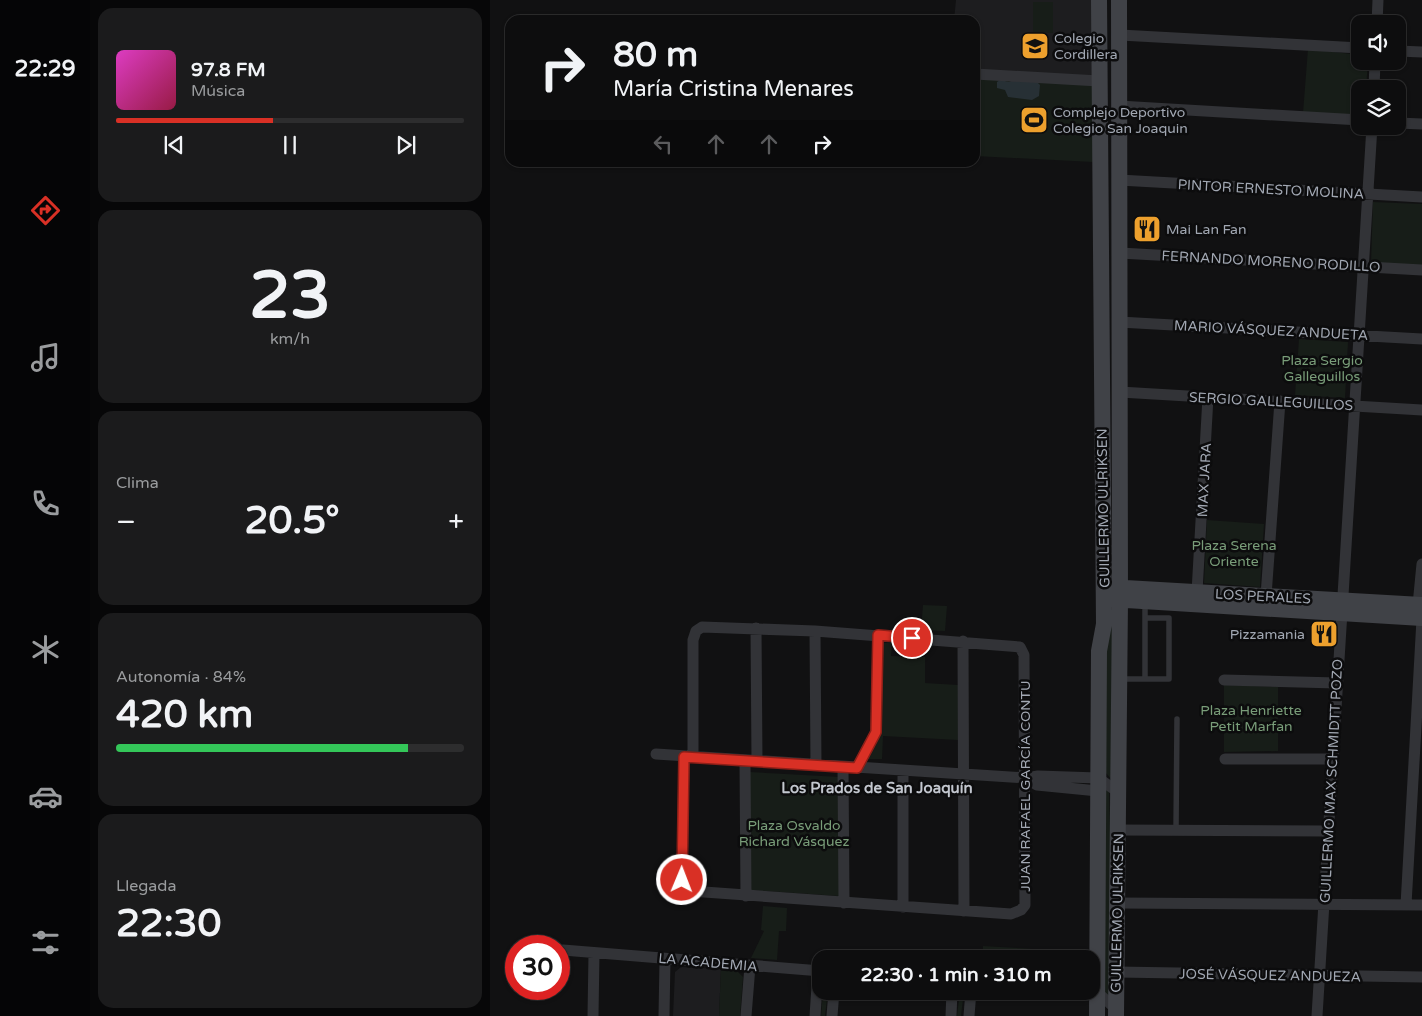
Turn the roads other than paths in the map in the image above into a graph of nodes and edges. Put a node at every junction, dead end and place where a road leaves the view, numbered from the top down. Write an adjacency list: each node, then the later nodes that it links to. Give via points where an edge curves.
1 (1099, 0): 10 (main road, GUILLERMO ULRIKSEN)
2 (1119, 0): 5 (main road, GUILLERMO ULRIKSEN)
3 (1378, 0): 4 (street)
4 (1377, 15)
5 (1120, 35): 6 (street); 11 (main road, GUILLERMO ULRIKSEN)
6 (1351, 48)
7 (1406, 51): 8 (street)
8 (1422, 52)
9 (980, 74): 10 (street)
10 (1099, 81): 32 (main road, GUILLERMO ULRIKSEN)
11 (1119, 106): 12 (street); 16 (main road, GUILLERMO ULRIKSEN)
12 (1351, 119)
13 (1406, 123): 14 (street)
14 (1422, 124)
15 (1371, 135): 17 (street, GUILLERMO MAX SCHMIDTT POZO)
16 (1119, 180): 17 (street, PINTOR ERNESTO MOLINA); 19 (main road, GUILLERMO ULRIKSEN)
17 (1368, 194): 18 (street, PINTOR ERNESTO MOLINA); 20 (street, GUILLERMO MAX SCHMIDTT POZO)
18 (1422, 197)
19 (1120, 252): 20 (street, FERNANDO MORENO RODILLO); 22 (main road, GUILLERMO ULRIKSEN)
20 (1363, 266): 21 (street, FERNANDO MORENO RODILLO); 23 (street, GUILLERMO MAX SCHMIDTT POZO)
21 (1422, 270)
22 (1120, 322): 23 (street, MARIO VÁSQUEZ ANDUETA); 25 (main road, GUILLERMO ULRIKSEN)
23 (1358, 336): 24 (street, MARIO VÁSQUEZ ANDUETA); 28 (street, GUILLERMO MAX SCHMIDTT POZO)
24 (1422, 340)
25 (1120, 392): 26 (street, SERGIO GALLEGUILLOS); 32 (main road, GUILLERMO ULRIKSEN)
26 (1208, 397): 27 (street, SERGIO GALLEGUILLOS); 31 (street, MAX JARA)
27 (1280, 401): 28 (street, SERGIO GALLEGUILLOS); 33 (street)
28 (1356, 405): 29 (street, SERGIO GALLEGUILLOS); 35 (street, GUILLERMO MAX SCHMIDTT POZO)
29 (1422, 410)
30 (1422, 564): 36 (street)
31 (1197, 592): 32 (main road, LOS PERALES); 33 (main road, LOS PERALES)
32 (1111, 593): 34 (main road, LOS PERALES); 42 (main road, GUILLERMO ULRIKSEN); 58 (main road, GUILLERMO ULRIKSEN, via 1099,651)
33 (1266, 596): 35 (main road, LOS PERALES)
34 (1145, 601): 35 (main road, LOS PERALES); 37 (lane)
35 (1342, 607): 36 (main road, LOS PERALES); 45 (street, GUILLERMO MAX SCHMIDTT POZO)
36 (1421, 612): 67 (street)
37 (1145, 618): 43 (lane); 43 (lane, via 1169,618 1169,679)
38 (756, 628): 39 (street, JUAN RAFAEL GARCÍA CONTU); 48 (street, JUAN RAFAEL GARCÍA CONTU, via 705,626 694,634); 51 (street)
39 (815, 631): 40 (street, JUAN RAFAEL GARCÍA CONTU); 52 (street)
40 (878, 635): 41 (street, JUAN RAFAEL GARCÍA CONTU); 54 (street, via 876,732)
41 (964, 641): 56 (street); 57 (street, JUAN RAFAEL GARCÍA CONTU, via 1017,646 1024,652)
42 (1119, 678): 43 (lane); 59 (main road, GUILLERMO ULRIKSEN)
43 (1145, 678)
44 (1224, 680): 45 (street)
45 (1337, 683): 49 (street, GUILLERMO MAX SCHMIDTT POZO)
46 (1177, 718): 61 (lane)
47 (656, 754): 48 (street)
48 (689, 757): 51 (street); 63 (street, JUAN RAFAEL GARCÍA CONTU, via 683,884 694,892)
49 (1332, 759): 50 (street); 62 (street, GUILLERMO MAX SCHMIDTT POZO)
50 (1226, 760)
51 (751, 761): 52 (street); 63 (street)
52 (816, 765): 53 (street)
53 (843, 767): 54 (street); 64 (street)
54 (857, 768): 55 (street)
55 (903, 771): 56 (street); 69 (street)
56 (963, 774): 57 (street); 70 (street)
57 (1026, 778): 58 (street, via 1038,776); 70 (street, JUAN RAFAEL GARCÍA CONTU, via 1025,905 1011,914)
58 (1098, 784): 59 (street); 71 (main road, GUILLERMO ULRIKSEN)
59 (1118, 792): 60 (main road, GUILLERMO ULRIKSEN)
60 (1118, 830): 61 (street); 65 (main road, GUILLERMO ULRIKSEN)
61 (1176, 830): 62 (street)
62 (1328, 831): 66 (street, GUILLERMO MAX SCHMIDTT POZO)
63 (746, 896): 64 (street, JUAN RAFAEL GARCÍA CONTU)
64 (844, 903): 69 (street, JUAN RAFAEL GARCÍA CONTU)
65 (1118, 903): 66 (street); 77 (main road, GUILLERMO ULRIKSEN)
66 (1324, 904): 67 (street); 78 (street, GUILLERMO MAX SCHMIDTT POZO)
67 (1406, 905): 68 (street)
68 (1422, 905)
69 (903, 907): 70 (street, JUAN RAFAEL GARCÍA CONTU)
70 (964, 911)
71 (1092, 950)
72 (570, 951): 73 (street, LA ACADEMIA)
73 (594, 953): 74 (street, LA ACADEMIA); 87 (street)
74 (665, 959): 75 (street, LA ACADEMIA); 88 (street)
75 (750, 966): 76 (street, LA ACADEMIA); 89 (street)
76 (812, 970)
77 (1117, 972): 78 (street, JOSÉ VÁSQUEZ ANDUEZA); 86 (main road, GUILLERMO ULRIKSEN)
78 (1320, 976): 79 (street, JOSÉ VÁSQUEZ ANDUEZA); 95 (street, GUILLERMO MAX SCHMIDTT POZO)
79 (1422, 977)
80 (817, 1000): 90 (street)
81 (833, 1000): 91 (street)
82 (952, 1000): 92 (street)
83 (970, 1000): 93 (street)
84 (1092, 1000): 94 (main road, GUILLERMO ULRIKSEN)
85 (1100, 1000): 86 (street)
86 (1116, 1012)
87 (593, 1016)
88 (664, 1016)
89 (746, 1016)
90 (815, 1016)
91 (832, 1016)
92 (951, 1016)
93 (969, 1016)
94 (1097, 1016)
95 (1317, 1016)

